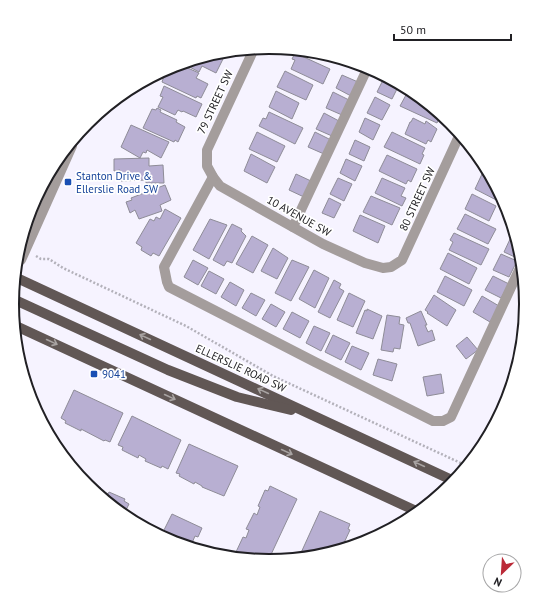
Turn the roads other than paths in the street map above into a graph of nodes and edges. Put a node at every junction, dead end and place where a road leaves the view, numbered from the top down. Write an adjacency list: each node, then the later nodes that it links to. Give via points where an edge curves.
1 (251, 55): 5 (street, 79 STREET SW, via 210,140)
2 (365, 74): 7 (street)
3 (457, 140): 9 (street, 80 STREET SW, via 402,260)
4 (66, 158): 8 (street)
5 (207, 166): 6 (street, 10 AVENUE SW)
6 (212, 178): 7 (street, 10 AVENUE SW, via 220,186); 10 (street, via 164,267 169,287 433,421 443,421 451,417)
7 (293, 227): 9 (street, 10 AVENUE SW, via 365,264)
8 (26, 250)
9 (391, 267)
10 (517, 274)
11 (21, 280): 14 (main road, ELLERSLIE ROAD SW, one-way to 11)
12 (19, 302): 14 (main road, via 168,370 237,397)
13 (20, 328): 16 (main road, one-way to 16)
14 (313, 414): 15 (main road, ELLERSLIE ROAD SW, one-way to 14)
15 (448, 478)
16 (412, 509)

